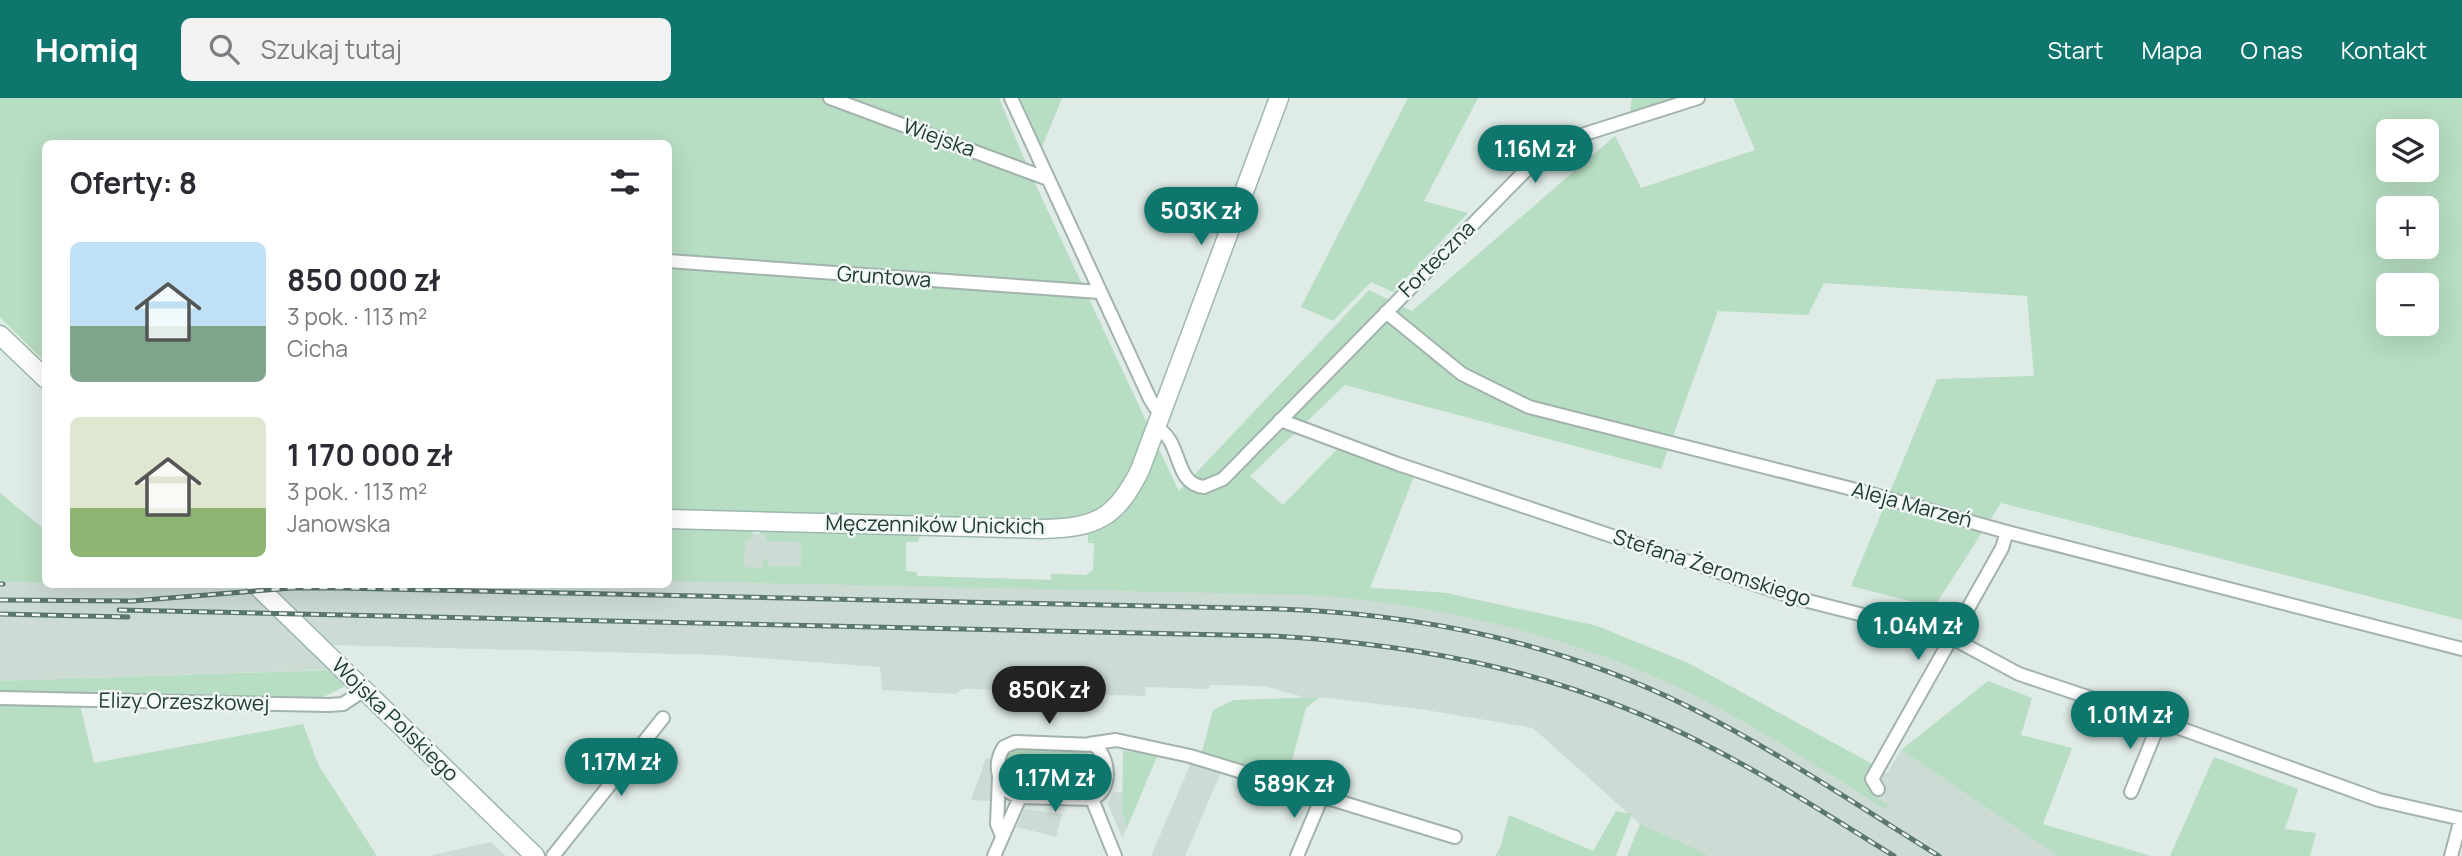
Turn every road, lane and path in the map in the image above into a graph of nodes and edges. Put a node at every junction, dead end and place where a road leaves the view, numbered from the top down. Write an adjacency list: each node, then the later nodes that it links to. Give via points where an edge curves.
1 (830, 98): 6 (street, Wiejska)
2 (1012, 98): 6 (street)
3 (1279, 98): 12 (main road, Męczenników Unickich)
4 (1698, 98): 5 (street, Forteczna)
5 (1648, 106): 9 (street, Forteczna, via 1566,141 1530,167)
6 (1048, 179): 8 (street)
7 (672, 261): 8 (street, Gruntowa)
8 (1100, 292): 12 (street, via 1150,399)
9 (1390, 307): 13 (street, Forteczna); 16 (street, Aleja Marzeń, via 1462,374 1529,407)
10 (0, 335): 11 (main road)
11 (42, 375)
12 (1161, 410): 14 (main road, Męczenników Unickich)
13 (1280, 420): 14 (street, Forteczna, via 1223,479 1204,487 1190,482 1183,473 1166,434); 18 (street, Stefana Żeromskiego, via 1796,597)
14 (1153, 432): 15 (main road, Męczenników Unickich, via 1124,500 1101,518 1067,528)
15 (672, 519)
16 (2007, 532): 18 (street); 19 (street, Aleja Marzeń)
17 (260, 588): 20 (main road, Wojska Polskiego)
18 (1950, 638): 23 (street, Stefana Żeromskiego, via 2019,674); 26 (street, via 1872,779)
19 (2462, 649)
20 (364, 690): 21 (street, Elizy Orzeszkowej, via 343,705); 34 (main road, Wojska Polskiego)
21 (0, 698)
22 (663, 718): 35 (street)
23 (2160, 721): 27 (street); 31 (street, Stefana Żeromskiego, via 2379,800)
24 (1089, 744): 25 (street, via 1011,743 1000,753); 29 (street, via 1135,743); 30 (street, via 1101,751 1106,764 1104,789)
25 (999, 777): 28 (street, via 1006,790); 32 (street, via 997,824)
26 (1878, 789)
27 (2131, 792)
28 (1020, 797): 30 (street); 32 (street)
29 (1322, 797): 33 (street); 38 (street)
30 (1092, 799): 37 (street)
31 (2462, 819): 39 (street)
32 (1002, 836): 36 (street)
33 (1455, 837)
34 (535, 856)
35 (553, 856)
36 (994, 856)
37 (1115, 856)
38 (1297, 856)
39 (2451, 856)

